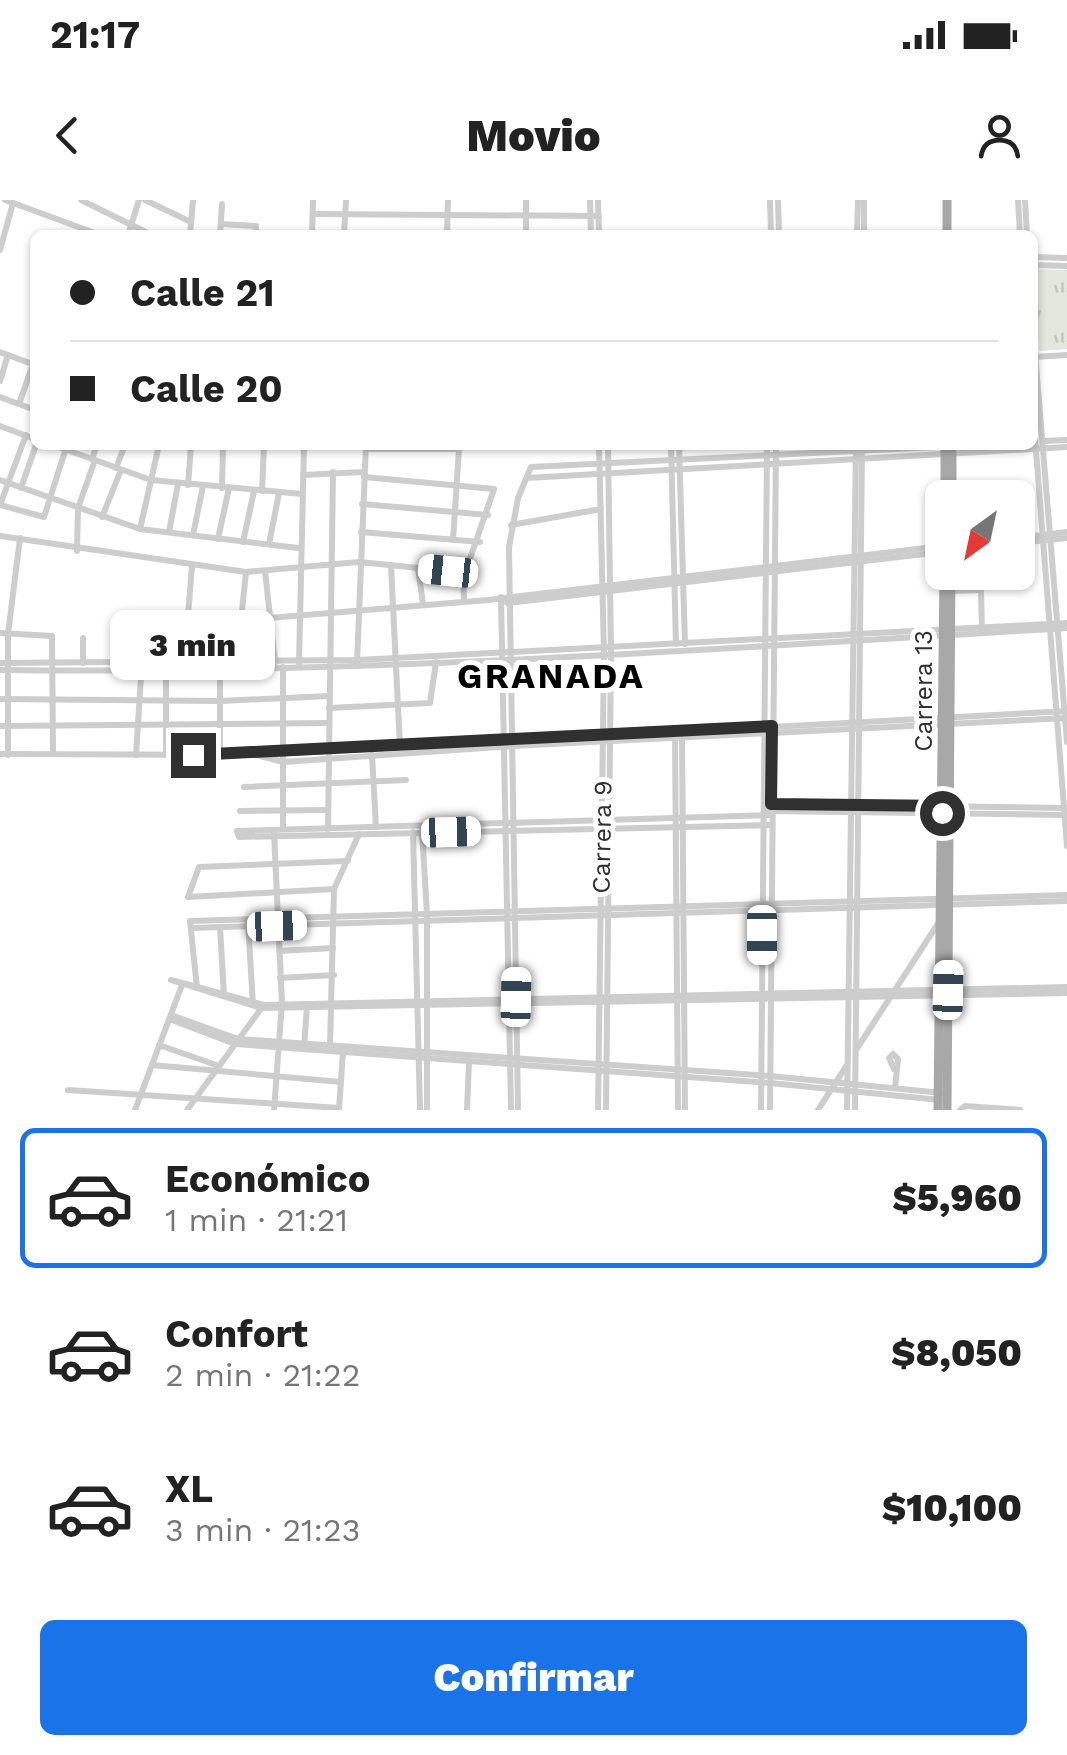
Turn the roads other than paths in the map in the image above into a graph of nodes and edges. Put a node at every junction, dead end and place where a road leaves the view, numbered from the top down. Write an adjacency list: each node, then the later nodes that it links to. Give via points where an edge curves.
1 (81, 200): 23 (street)
2 (142, 200): 22 (street); 23 (street)
3 (192, 200): 22 (street)
4 (313, 200): 17 (street)
5 (346, 200): 18 (street)
6 (448, 200): 19 (street)
7 (526, 200): 20 (street)
8 (590, 200): 21 (street)
9 (598, 200): 21 (street)
10 (770, 200): 37 (street)
11 (778, 200): 38 (street)
12 (861, 200): 39 (street)
13 (950, 200): 40 (main road)
14 (1021, 200): 41 (street)
15 (10, 201): 25 (street); 42 (street)
16 (222, 204): 24 (street)
17 (313, 214): 18 (street); 31 (street)
18 (345, 215): 19 (street); 32 (street)
19 (448, 215): 20 (street); 33 (street)
20 (526, 216): 21 (street); 34 (street)
21 (594, 216): 35 (street); 36 (street)
22 (191, 222): 28 (street)
23 (131, 224): 26 (street); 27 (street)
24 (221, 224): 29 (street); 30 (street)
25 (87, 230)
26 (129, 230)
27 (142, 230)
28 (190, 230)
29 (220, 230)
30 (256, 230)
31 (312, 230)
32 (344, 230)
33 (447, 230)
34 (526, 230)
35 (592, 230)
36 (598, 230)
37 (771, 230)
38 (779, 230)
39 (861, 230)
40 (950, 230)
41 (1024, 230)
42 (0, 250)
43 (1038, 258): 44 (street)
44 (1067, 262): 45 (street)
45 (1038, 264)
46 (4, 353): 49 (street); 51 (street)
47 (1067, 355): 48 (street)
48 (1038, 357)
49 (30, 363)
50 (30, 375): 53 (street)
51 (0, 381)
52 (0, 398): 53 (street)
53 (20, 404): 54 (street)
54 (30, 408)
55 (0, 426): 56 (street)
56 (26, 436): 57 (street); 90 (street)
57 (30, 438)
58 (1038, 444): 59 (street); 115 (street)
59 (1067, 444)
60 (33, 450): 95 (street)
61 (65, 450): 100 (street)
62 (72, 450): 80 (street)
63 (95, 450): 80 (street)
64 (124, 450): 83 (street)
65 (158, 450): 88 (street)
66 (192, 450): 92 (street)
67 (223, 450): 96 (street)
68 (263, 450): 97 (street)
69 (304, 450): 86 (street)
70 (366, 450): 87 (street)
71 (458, 450): 93 (street)
72 (600, 450): 84 (street, Carrera 9)
73 (607, 450): 84 (street, Carrera 9)
74 (675, 450): 82 (street)
75 (769, 450): 81 (street)
76 (774, 450): 81 (street)
77 (904, 450): 79 (street)
78 (949, 450): 89 (main road)
79 (859, 452): 81 (street); 126 (street)
80 (94, 460): 83 (street); 103 (street)
81 (771, 460): 82 (street); 135 (street)
82 (675, 465): 84 (street); 139 (street)
83 (119, 469): 88 (street); 107 (street)
84 (605, 469): 104 (street, Carrera 9); 108 (street, via 531,467); 140 (street, Carrera 9)
85 (333, 472): 86 (street); 87 (street); 127 (street)
86 (303, 474): 99 (street)
87 (364, 474): 93 (street); 101 (street)
88 (152, 480): 91 (street); 109 (street)
89 (948, 480)
90 (4, 482): 95 (street); 102 (street)
91 (178, 484): 92 (street); 110 (street)
92 (188, 485): 94 (street)
93 (456, 485): 105 (street); 106 (street, via 495,490)
94 (203, 486): 96 (street); 112 (street)
95 (20, 488): 100 (street)
96 (226, 488): 97 (street); 118 (street)
97 (258, 491): 98 (street); 120 (street)
98 (278, 493): 99 (street); 122 (street)
99 (302, 494): 123 (street)
100 (51, 498): 102 (street, via 40,517); 103 (street)
101 (362, 504): 105 (street); 111 (street)
102 (0, 505)
103 (78, 508): 107 (street); 124 (street)
104 (600, 509): 108 (street); 140 (street, Carrera 9)
105 (454, 512): 106 (street); 119 (street)
106 (488, 515): 121 (street)
107 (102, 517): 109 (street)
108 (511, 525): 146 (street)
109 (140, 529): 110 (street)
110 (169, 532): 112 (street)
111 (361, 532): 119 (street); 128 (street)
112 (193, 535): 118 (street)
113 (1067, 535): 115 (street)
114 (0, 536): 116 (street)
115 (1047, 537): 117 (street); 155 (street)
116 (20, 538): 124 (street); 131 (street)
117 (1035, 538)
118 (218, 539): 120 (street)
119 (453, 540): 121 (street)
120 (243, 542): 122 (street)
121 (480, 542): 138 (street)
122 (269, 544): 123 (street)
123 (298, 548): 133 (street)
124 (77, 551): 132 (street)
125 (925, 551): 126 (street)
126 (858, 559): 135 (street); 160 (street)
127 (330, 562): 128 (street); 133 (street); 150 (street)
128 (360, 562): 129 (street); 149 (street)
129 (391, 565): 134 (street); 148 (street)
130 (0, 566): 131 (street)
131 (14, 566): 144 (street)
132 (192, 566): 137 (street); 154 (street)
133 (298, 567): 136 (street); 151 (street)
134 (418, 568): 138 (street); 147 (street)
135 (770, 569): 139 (street); 163 (street)
136 (266, 571): 137 (street); 152 (street)
137 (246, 572): 153 (street)
138 (464, 579): 145 (street)
139 (679, 580): 140 (street); 165 (street)
140 (607, 588): 146 (street); 166 (street, Carrera 9)
141 (948, 590): 158 (main road, Carrera 13)
142 (952, 592): 157 (street, via 981,590); 158 (main road, Carrera 13)
143 (0, 597): 144 (street)
144 (11, 597): 159 (street)
145 (464, 599): 146 (street); 147 (street)
146 (506, 600): 167 (street)
147 (423, 604): 148 (street)
148 (393, 606): 149 (street); 169 (street)
149 (357, 610): 150 (street); 171 (street)
150 (328, 612): 151 (street); 174 (street)
151 (299, 614): 152 (street); 176 (street)
152 (270, 616): 153 (street); 170 (street)
153 (241, 620): 154 (street); 175 (street)
154 (185, 625): 156 (street); 179 (street)
155 (1058, 626): 157 (street); 193 (street)
156 (134, 628)
157 (982, 630): 158 (street)
158 (948, 632): 160 (street); 194 (main road, Carrera 13)
159 (4, 634): 177 (street); 178 (street, via 52,636)
160 (858, 637): 163 (street); 196 (street)
161 (83, 638): 172 (street)
162 (113, 640): 173 (street)
163 (769, 642): 165 (street); 203 (street)
164 (142, 645): 180 (street)
165 (681, 646): 166 (street)
166 (607, 649): 167 (street); 205 (street, Carrera 9)
167 (507, 655): 168 (street); 206 (street)
168 (438, 659): 169 (street); 191 (street, via 430,704)
169 (395, 660): 171 (street); 191 (street)
170 (275, 662): 175 (street); 176 (street)
171 (358, 662): 174 (street)
172 (83, 663): 173 (street); 178 (street)
173 (113, 663): 180 (street)
174 (327, 663): 176 (street); 184 (street)
175 (243, 664): 179 (street)
176 (298, 665): 181 (street)
177 (4, 667): 178 (street); 186 (street)
178 (52, 667): 180 (street); 187 (street)
179 (184, 667): 180 (street); 182 (street); 183 (street)
180 (141, 668): 183 (street); 188 (street)
181 (283, 668): 182 (street); 185 (street)
182 (220, 670): 190 (street)
183 (166, 672): 189 (street)
184 (329, 696): 185 (street); 192 (street)
185 (283, 699): 190 (street); 199 (street)
186 (4, 700): 187 (street); 197 (street)
187 (53, 700): 188 (street); 198 (street)
188 (139, 700): 189 (street); 202 (street)
189 (166, 700): 190 (street); 200 (street)
190 (220, 701): 201 (street)
191 (398, 705): 192 (street); 208 (street)
192 (328, 708): 195 (street)
193 (1063, 715): 194 (street); 207 (street); 229 (street)
194 (947, 721): 196 (street); 226 (main road, Carrera 13)
195 (328, 723): 199 (street); 215 (street)
196 (858, 725): 203 (street); 224 (street)
197 (4, 726): 198 (street); 212 (street)
198 (53, 726): 202 (street); 210 (street)
199 (283, 726): 201 (street); 211 (street)
200 (166, 727): 201 (street); 202 (street); 213 (street)
201 (220, 727): 217 (street)
202 (138, 728): 216 (street)
203 (768, 730): 204 (street); 230 (street)
204 (678, 734): 205 (street); 231 (street)
205 (607, 738): 206 (street); 232 (street, Carrera 9)
206 (509, 742): 208 (street); 233 (street)
207 (1067, 742)
208 (400, 750): 209 (street)
209 (371, 752): 215 (street); 220 (street)
210 (54, 753): 212 (street); 216 (street)
211 (283, 753): 214 (street); 215 (street); 218 (street)
212 (4, 754)
213 (166, 755): 216 (street); 217 (street)
214 (255, 755): 217 (street); 218 (street)
215 (328, 755): 218 (street); 221 (street)
216 (136, 756)
217 (220, 756)
218 (283, 762): 222 (street)
219 (406, 780): 220 (street)
220 (374, 782): 221 (street); 235 (street)
221 (329, 784): 222 (street); 225 (street)
222 (284, 787): 223 (street); 227 (street)
223 (244, 788)
224 (856, 809): 226 (street); 230 (street); 246 (street)
225 (328, 810): 227 (street); 237 (street)
226 (946, 810): 229 (street); 245 (main road, Carrera 13)
227 (284, 811): 228 (street); 238 (street)
228 (240, 812)
229 (1066, 812): 239 (street)
230 (767, 814): 231 (street); 247 (street)
231 (678, 822): 232 (street); 248 (street)
232 (606, 824): 233 (street); 249 (street, Carrera 9)
233 (511, 827): 234 (street); 250 (street)
234 (417, 829): 235 (street); 251 (street); 252 (street)
235 (376, 830): 236 (street)
236 (359, 831): 237 (street); 240 (street)
237 (328, 832): 238 (street)
238 (284, 833): 241 (street, via 274,833)
239 (1067, 846)
240 (348, 860): 241 (street); 242 (street)
241 (274, 863): 243 (street); 243 (street, via 198,868 188,897)
242 (334, 888): 243 (street); 254 (street)
243 (275, 891): 255 (street)
244 (1067, 898): 245 (street)
245 (945, 902): 246 (street); 253 (main road, Carrera 13); 267 (main road, Carrera 13)
246 (855, 904): 247 (street); 261 (street); 262 (street)
247 (766, 907): 248 (street); 271 (street)
248 (679, 910): 249 (street); 274 (street)
249 (605, 912): 250 (street); 272 (street, Carrera 9); 273 (street, Carrera 9)
250 (512, 915): 251 (street); 275 (street)
251 (427, 917): 252 (street); 277 (street)
252 (418, 918): 254 (street); 277 (street)
253 (941, 918): 267 (main road, Carrera 13); 269 (street)
254 (333, 920): 255 (street); 259 (street)
255 (277, 922): 256 (street); 260 (street)
256 (248, 923): 257 (street); 258 (street); 279 (street)
257 (190, 925): 258 (street); 265 (street)
258 (220, 927): 268 (street)
259 (334, 948): 260 (street); 263 (street)
260 (279, 951): 264 (street)
261 (850, 955): 262 (street); 270 (street)
262 (859, 955): 270 (street)
263 (334, 974): 264 (street); 276 (street)
264 (280, 978): 278 (street)
265 (197, 987): 268 (street); 281 (street, via 182,982)
266 (1067, 990): 267 (street)
267 (944, 993): 269 (street); 307 (main road, Carrera 13)
268 (224, 994): 279 (street)
269 (892, 995): 270 (street); 288 (street)
270 (854, 996): 271 (street); 288 (street); 292 (street)
271 (766, 997): 274 (street); 299 (street)
272 (599, 998): 273 (street); 275 (street); 294 (street, Carrera 9)
273 (609, 998): 274 (street); 294 (street, Carrera 9)
274 (680, 999): 297 (street)
275 (513, 1000): 277 (street); 291 (street)
276 (333, 1003): 277 (street); 278 (street); 280 (street); 286 (street)
277 (424, 1003): 289 (street)
278 (282, 1004): 279 (street); 280 (street); 283 (street)
279 (258, 1005): 282 (street)
280 (308, 1006): 285 (street)
281 (169, 1016): 282 (street); 284 (street)
282 (236, 1041): 283 (street); 295 (street)
283 (279, 1044): 285 (street); 298 (street)
284 (159, 1046): 293 (street); 295 (street)
285 (304, 1046): 286 (street)
286 (330, 1048): 287 (street)
287 (343, 1049): 289 (street); 300 (street)
288 (856, 1051): 292 (street); 302 (street)
289 (423, 1055): 290 (street); 312 (street); 313 (street)
290 (469, 1058): 291 (street); 314 (street)
291 (515, 1061): 294 (street); 315 (street)
292 (848, 1062): 301 (street); 302 (street)
293 (152, 1065): 295 (street); 305 (street)
294 (603, 1067): 297 (street); 316 (street, Carrera 9); 317 (street, Carrera 9)
295 (217, 1070): 298 (street); 306 (street)
296 (894, 1070): 303 (street)
297 (681, 1073): 299 (street); 318 (street)
298 (277, 1076): 300 (street); 308 (street)
299 (766, 1079): 301 (street); 319 (street); 320 (street)
300 (341, 1082): 309 (street)
301 (834, 1085): 302 (street); 321 (street)
302 (852, 1087): 303 (street); 307 (street); 322 (street); 323 (street)
303 (895, 1088): 307 (street)
304 (68, 1090): 305 (street)
305 (140, 1096): 306 (street); 310 (street)
306 (196, 1099): 308 (street); 311 (street)
307 (942, 1101)
308 (274, 1107): 309 (street)
309 (339, 1109)
310 (135, 1110)
311 (187, 1110)
312 (420, 1110)
313 (428, 1110)
314 (467, 1110)
315 (515, 1110)
316 (598, 1110)
317 (606, 1110)
318 (682, 1110)
319 (761, 1110)
320 (770, 1110)
321 (818, 1110)
322 (846, 1110)
323 (855, 1110)
324 (960, 1110): 325 (street)
325 (1007, 1110): 326 (street)
326 (1020, 1110)

